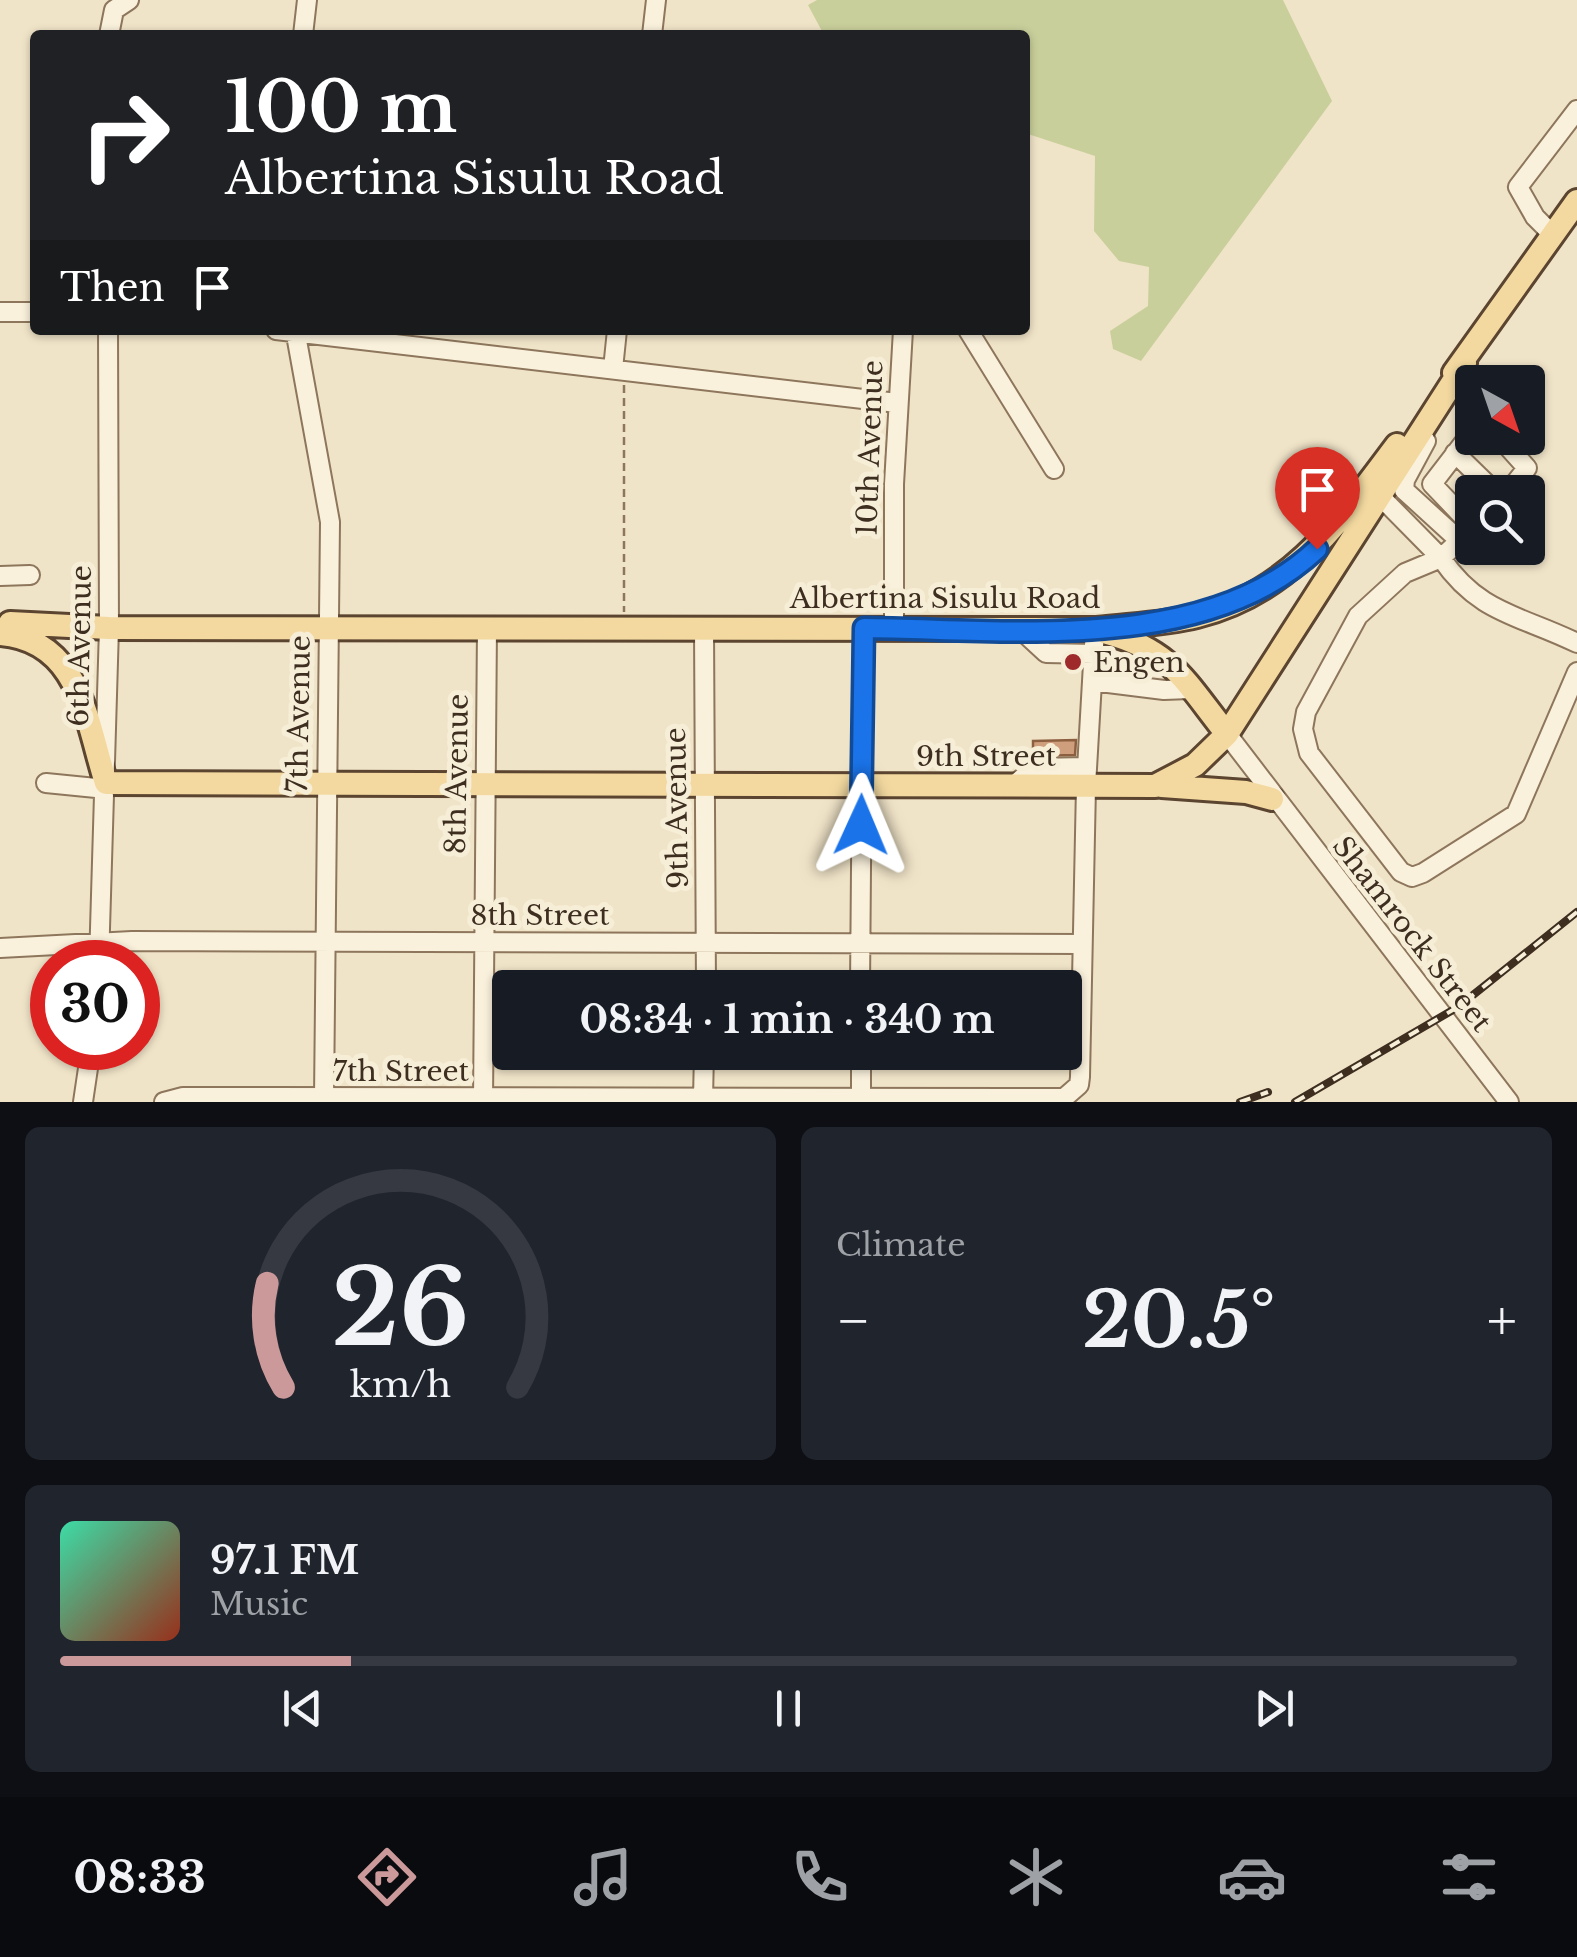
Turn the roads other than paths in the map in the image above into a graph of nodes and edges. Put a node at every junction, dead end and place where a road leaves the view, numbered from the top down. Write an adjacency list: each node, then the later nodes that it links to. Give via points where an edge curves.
1 (129, 0): 4 (street, via 114,10)
2 (308, 0): 5 (street)
3 (656, 0): 6 (street)
4 (110, 30)
5 (305, 30)
6 (653, 30)
7 (1577, 110): 8 (street, via 1518,187 1535,217)
8 (1568, 220): 16 (main road, Albertina Sisulu Road)
9 (0, 312): 10 (street)
10 (30, 312)
11 (108, 335): 34 (street, 6th Avenue)
12 (296, 335): 17 (street); 35 (street, 7th Avenue, via 328,502)
13 (617, 335): 17 (street)
14 (903, 335): 18 (street, 10th Avenue)
15 (971, 335): 22 (street)
16 (1468, 360): 25 (main road, Albertina Sisulu Road); 27 (street, via 1404,485 1407,496)
17 (618, 370): 18 (street)
18 (897, 403): 38 (street, 10th Avenue)
19 (1455, 453): 26 (street, via 1432,484)
20 (1457, 455): 23 (street)
21 (1516, 455): 24 (street, via 1528,468)
22 (1054, 470)
23 (1478, 475)
24 (1522, 475)
25 (1373, 489): 29 (street); 40 (main road, Albertina Sisulu Road, via 1317,549 1262,590 1201,615); 47 (main road)
26 (1455, 515)
27 (1455, 524)
28 (1455, 544): 29 (street)
29 (1440, 558): 42 (street, via 1489,607); 44 (street, via 1420,564 1364,608 1304,718 1309,753 1401,872 1423,873 1516,814)
30 (30, 575): 31 (street)
31 (0, 576)
32 (0, 623): 34 (main road, Albertina Sisulu Road)
33 (487, 627): 35 (main road, Albertina Sisulu Road); 36 (main road, Albertina Sisulu Road); 50 (street, 8th Avenue)
34 (109, 628): 35 (main road, Albertina Sisulu Road); 52 (street, 6th Avenue)
35 (328, 628): 49 (street, 7th Avenue)
36 (704, 628): 37 (main road, Albertina Sisulu Road); 53 (street, 9th Avenue)
37 (864, 628): 38 (main road, Albertina Sisulu Road); 54 (street)
38 (894, 628): 39 (main road, Albertina Sisulu Road)
39 (1019, 628): 40 (main road, Albertina Sisulu Road); 43 (street, via 1046,652)
40 (1096, 629): 43 (street); 46 (main road, via 1150,647)
41 (0, 634): 52 (main road, via 45,646 66,668)
42 (1577, 643)
43 (1094, 654): 45 (street)
44 (1577, 672)
45 (1092, 680): 46 (street); 48 (street)
46 (1190, 689): 47 (main road)
47 (1226, 734): 55 (main road, via 1195,765); 56 (street, Shamrock Street)
48 (1087, 777): 54 (main road, 9th Street, via 1014,786); 55 (main road, 9th Street); 62 (street)
49 (326, 782): 50 (main road, 9th Street); 52 (main road, 9th Street); 60 (street, 7th Avenue)
50 (484, 783): 53 (main road, 9th Street); 61 (street, 8th Avenue)
51 (46, 784): 52 (street)
52 (106, 786): 57 (street, 6th Avenue)
53 (702, 786): 54 (main road, 9th Street); 59 (street, 9th Avenue)
54 (862, 786): 63 (street)
55 (1156, 786): 56 (main road, 9th Street)
56 (1272, 799): 78 (street, Shamrock Street)
57 (101, 940)
58 (160, 941): 60 (street, 8th Street)
59 (707, 941): 61 (street, 8th Street); 63 (street, 8th Street); 66 (street, 9th Avenue)
60 (325, 942): 61 (street, 8th Street); 71 (street, 7th Avenue)
61 (483, 943): 74 (street, 8th Avenue)
62 (1081, 944): 63 (street, 8th Street); 76 (street, via 1079,1085 1064,1098)
63 (859, 945): 67 (street)
64 (30, 946): 65 (street, 8th Street)
65 (0, 948)
66 (706, 970)
67 (860, 970)
68 (88, 1070): 77 (street)
69 (704, 1070): 72 (street)
70 (860, 1070): 75 (street)
71 (324, 1098): 73 (street, 7th Street); 74 (street, 7th Street)
72 (703, 1099): 74 (street, 7th Street); 75 (street, 7th Street)
73 (174, 1100)
74 (484, 1100)
75 (861, 1100): 76 (street, 7th Street)
76 (1039, 1101)
77 (83, 1102)
78 (1509, 1102)

